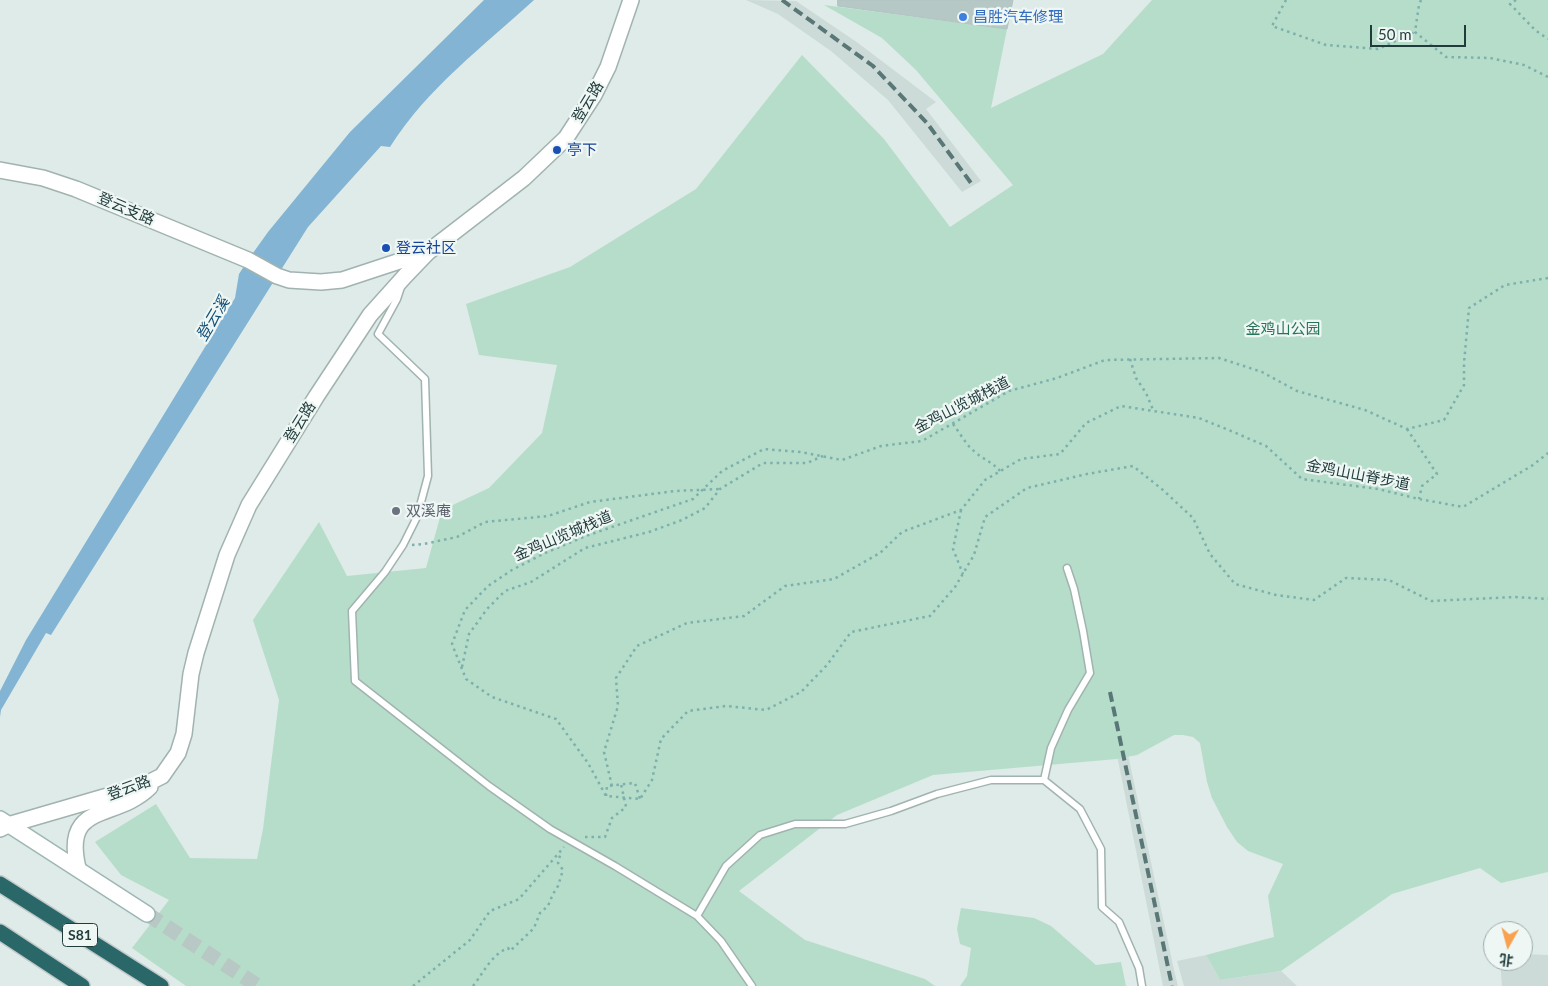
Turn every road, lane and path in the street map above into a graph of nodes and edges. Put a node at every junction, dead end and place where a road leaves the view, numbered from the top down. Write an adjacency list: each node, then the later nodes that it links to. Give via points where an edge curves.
1 (631, 0): 11 (street, 登云路, via 608,67 566,138 524,178)
2 (1286, 0): 7 (path, via 1272,26 1326,46 1378,49)
3 (1421, 0): 7 (path)
4 (1510, 0): 6 (path)
5 (1516, 0): 6 (path)
6 (1510, 4): 8 (path, via 1534,30)
7 (1415, 32): 9 (path, via 1446,57 1490,58 1524,65)
8 (1548, 39)
9 (1548, 77)
10 (0, 170): 11 (street, 登云支路, via 68,186 289,280 342,280)
11 (428, 252): 12 (street, 登云路)
12 (405, 276): 24 (lane, via 378,334 425,379 428,476 417,517); 29 (street, 登云路, via 360,329 241,521 220,574 196,653 181,744)
13 (1548, 278): 17 (path, bridge, via 1505,285 1469,308 1464,385 1444,420)
14 (1130, 359): 15 (path); 16 (path, 金鸡山览城栈道, bridge, via 1106,360 1009,392); 17 (path, 金鸡山览城栈道, bridge, via 1219,358 1262,372 1297,391 1365,410)
15 (1154, 412): 20 (path, 金鸡山山脊步道, via 1121,406 1086,423 1060,454 1021,459); 22 (path, 金鸡山山脊步道, via 1199,418 1266,446 1302,479 1378,489)
16 (953, 424): 19 (path, 金鸡山览城栈道, bridge, via 922,441 881,446 842,460); 20 (path, via 975,452 991,461)
17 (1407, 429): 22 (path, via 1437,474 1422,486)
18 (1548, 453): 22 (path, 金鸡山山脊步道, via 1463,507)
19 (823, 456): 21 (path, via 807,463 763,463); 28 (path, 金鸡山览城栈道, bridge, via 764,450 722,471 694,499 586,536 512,570 488,586 465,610 452,644)
20 (1000, 471): 23 (path, 金鸡山山脊步道, via 985,480)
21 (720, 489): 24 (path, via 590,502 548,516 485,522 457,537); 28 (path, via 705,508 682,520 585,548 531,582 505,590 469,634)
22 (1419, 499)
23 (961, 510): 26 (path, via 953,549); 32 (path, via 902,532 880,553 834,579 785,586 744,616 687,623 638,646 616,678 618,706 604,752)
24 (403, 546): 37 (lane, via 352,611 355,681 489,786 550,830)
25 (1067, 568): 30 (lane, via 1080,614 1090,673 1051,748)
26 (963, 574): 27 (path, bridge, via 974,555 985,517 1028,488 1133,466 1193,518 1210,554 1235,584 1276,595 1314,600 1346,578 1389,580 1431,600 1514,596); 35 (path, bridge, via 930,616 851,632 828,665 801,692 766,710 726,706 688,711 662,739 652,780)
27 (1548, 599)
28 (462, 667): 34 (path, 金鸡山览城栈道, bridge, via 466,679 492,697 556,719 588,763)
29 (162, 776): 33 (street); 36 (street, 登云路, via 142,786)
30 (1044, 780): 42 (lane, via 991,780 845,824 795,824 760,834 726,866); 49 (lane, via 1080,809 1101,849 1102,908 1119,922 1139,968)
31 (621, 784): 32 (path); 35 (path, via 635,782); 37 (path, via 626,807 612,818 605,837 582,838)
32 (612, 786): 34 (path, via 606,786)
33 (148, 790): 36 (street, 登云路, via 49,820); 39 (street, via 79,826 74,844)
34 (606, 796): 35 (path, bridge)
35 (640, 799)
36 (3, 824): 39 (street)
37 (578, 845): 38 (path); 42 (lane)
38 (561, 850): 46 (path, via 519,899 490,911 470,940); 47 (path, via 558,863 563,874 534,928 510,951 508,948 496,954)
39 (78, 868): 41 (street)
40 (0, 884): 45 (highway, S81)
41 (148, 914)
42 (697, 916): 48 (lane, via 720,941)
43 (0, 932): 44 (highway, S81)
44 (82, 986)
45 (160, 986)
46 (413, 986)
47 (473, 986)
48 (752, 986)
49 (1142, 986)

